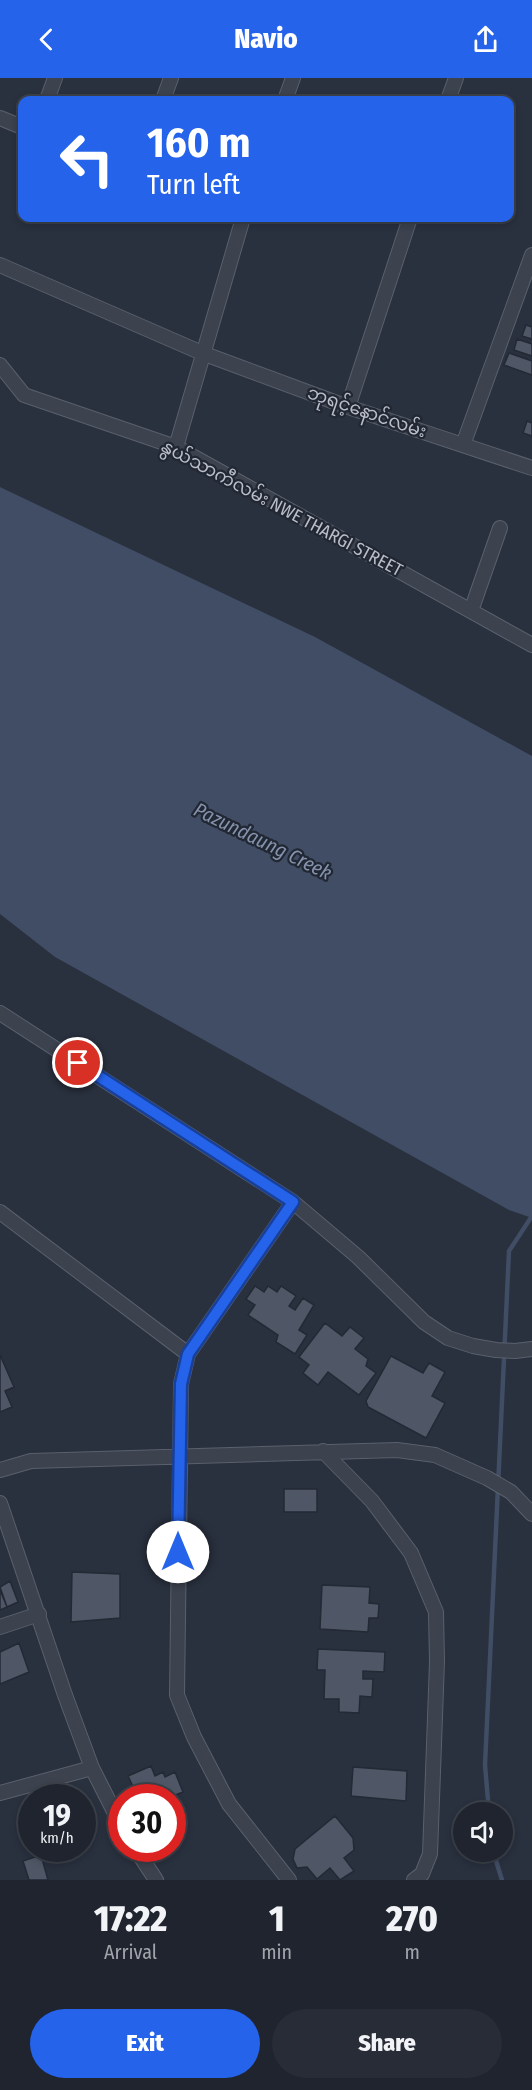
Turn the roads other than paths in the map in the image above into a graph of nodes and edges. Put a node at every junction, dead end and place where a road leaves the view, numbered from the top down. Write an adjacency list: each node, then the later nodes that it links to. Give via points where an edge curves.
1 (55, 78): 5 (street)
2 (171, 78): 6 (street)
3 (292, 78): 7 (street)
4 (456, 78): 8 (street)
5 (48, 96)
6 (164, 96)
7 (286, 96)
8 (449, 96)
9 (0, 118): 10 (street)
10 (18, 125)
11 (242, 222): 15 (street)
12 (409, 222): 17 (street)
13 (532, 255): 18 (street)
14 (0, 265): 15 (street, ဘုရင့်နောင်လမ်း)
15 (202, 353): 17 (street, ဘုရင့်နောင်လမ်း); 19 (street)
16 (0, 365): 19 (street, နွယ်သာကီလမ်း NWE THARGI STREET, via 24,395)
17 (348, 407): 18 (street, ဘုရင့်နောင်လမ်း)
18 (463, 445): 20 (street, ဘုရင့်နောင်လမ်း)
19 (176, 447): 22 (street, နွယ်သာကီလမ်း NWE THARGI STREET)
20 (532, 468)
21 (500, 528): 22 (street)
22 (471, 611): 23 (street, နွယ်သာကီလမ်း NWE THARGI STREET)
23 (532, 645)
24 (0, 1013): 25 (street)
25 (293, 1202): 27 (street, via 358,1257 424,1322 448,1338 496,1350); 28 (street)
26 (0, 1212): 28 (street)
27 (532, 1349)
28 (188, 1354): 30 (street, via 181,1384)
29 (322, 1451): 30 (street); 33 (street, via 397,1450 435,1455 511,1492); 42 (street, via 372,1501 411,1553 436,1612 430,1854 422,1874)
30 (179, 1456): 31 (street, via 31,1461); 41 (street, via 177,1695 229,1804)
31 (0, 1470)
32 (0, 1503): 34 (street)
33 (532, 1514)
34 (39, 1614): 35 (street); 36 (street)
35 (0, 1627)
36 (92, 1768): 37 (street); 38 (street)
37 (0, 1793)
38 (108, 1799)
39 (144, 1862): 40 (street)
40 (156, 1880)
41 (289, 1880)
42 (414, 1880)

